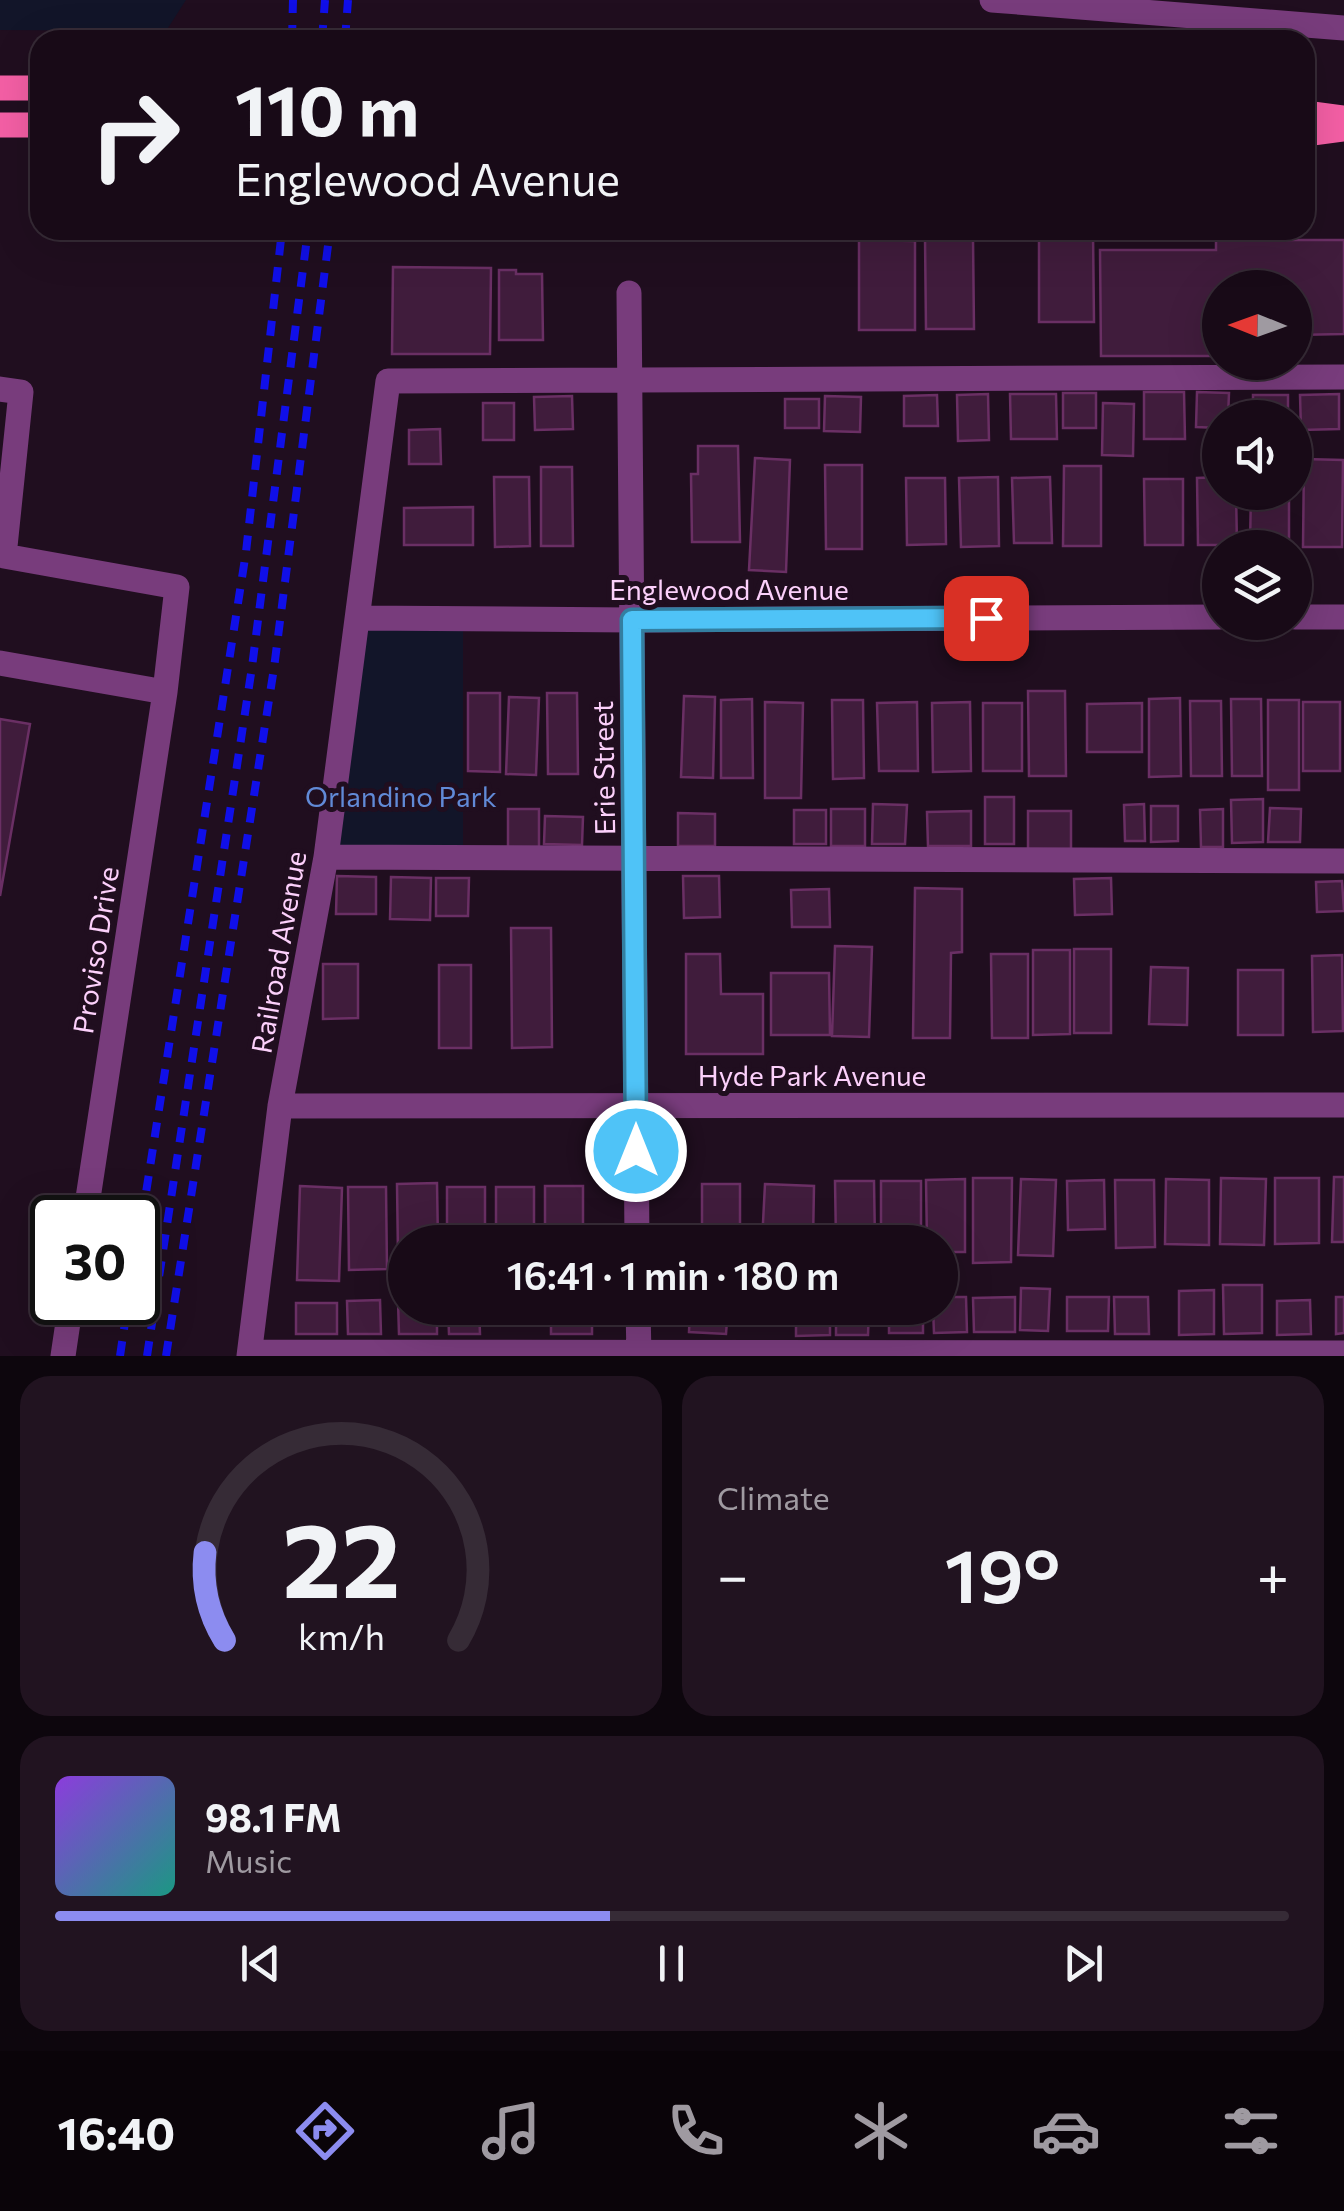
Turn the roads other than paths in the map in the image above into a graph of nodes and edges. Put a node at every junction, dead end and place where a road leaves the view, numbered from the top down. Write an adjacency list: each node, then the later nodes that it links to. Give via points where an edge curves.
1 (992, 0): 2 (street)
2 (1344, 28)
3 (0, 88): 4 (main road)
4 (30, 88)
5 (1315, 114): 6 (main road)
6 (1344, 118)
7 (30, 124): 8 (main road)
8 (0, 125)
9 (1344, 130): 10 (main road)
10 (1315, 133)
11 (629, 293): 13 (street, Erie Street)
12 (1344, 377): 13 (street)
13 (630, 380): 19 (street, Railroad Avenue, via 388,381); 20 (street, Erie Street)
14 (0, 390): 15 (street, via 20,392)
15 (2, 557): 22 (street, Proviso Drive, via 177,587)
16 (1202, 617): 20 (street, Englewood Avenue)
17 (1312, 617): 18 (street)
18 (1344, 617)
19 (358, 618): 20 (street, Englewood Avenue); 23 (street, Railroad Avenue)
20 (632, 620): 24 (street, Erie Street)
21 (0, 663): 22 (street)
22 (165, 692): 29 (street, Proviso Drive)
23 (326, 857): 24 (street); 27 (street, Railroad Avenue)
24 (634, 858): 25 (street); 28 (street, Erie Street)
25 (1344, 861)
26 (1344, 1105): 28 (street, Hyde Park Avenue)
27 (280, 1106): 28 (street, Hyde Park Avenue); 34 (street, Railroad Avenue)
28 (636, 1106): 30 (street, Erie Street)
29 (88, 1195)
30 (637, 1225)
31 (68, 1325): 36 (street)
32 (638, 1325): 35 (street)
33 (1344, 1353): 35 (street)
34 (250, 1354): 35 (street)
35 (638, 1354)
36 (63, 1356)

